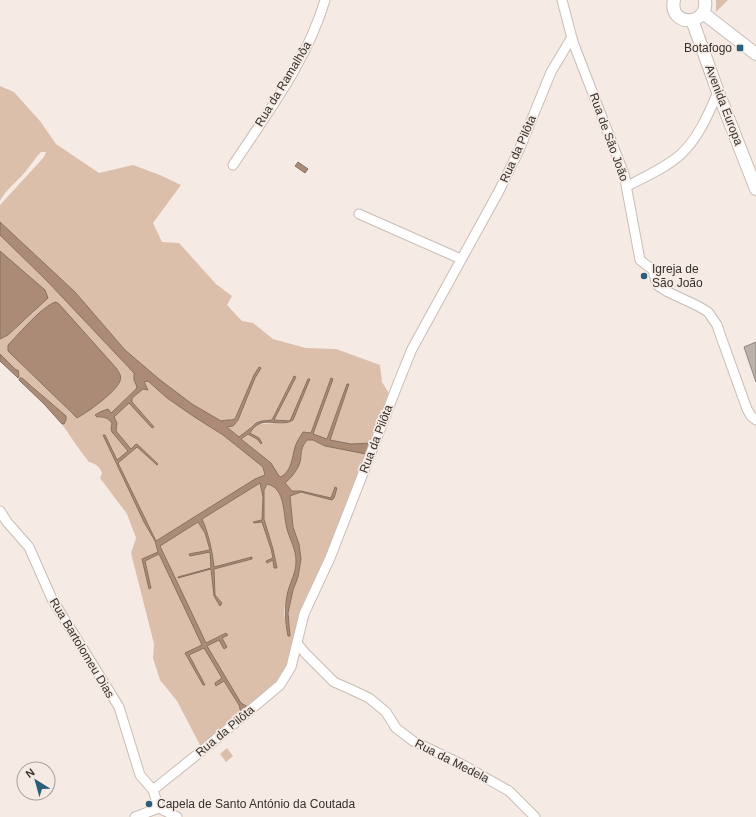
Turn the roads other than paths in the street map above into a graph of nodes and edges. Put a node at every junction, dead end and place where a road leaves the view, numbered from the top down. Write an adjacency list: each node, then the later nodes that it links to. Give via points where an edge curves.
1 (325, 0): 10 (street, Rua da Ramalhôa, via 305,52)
2 (562, 0): 7 (street, Rua de São João)
3 (674, 0): 6 (main road, via 673,8 678,16)
4 (705, 0): 5 (main road)
5 (703, 13): 6 (main road); 8 (main road)
6 (692, 20): 9 (main road, Avenida Europa)
7 (572, 37): 11 (street, Rua de São João); 14 (street, Rua da Pilôta, via 551,72 520,148 499,191)
8 (756, 54)
9 (718, 92): 11 (street, via 708,116 681,154); 12 (main road, Avenida Europa)
10 (233, 165)
11 (627, 186): 15 (street, Rua de São João, via 640,260 653,270 657,285 708,312 717,325 747,409)
12 (756, 189)
13 (359, 214): 14 (street)
14 (461, 259): 17 (street, Rua da Pilôta, via 412,349 330,558 304,614)
15 (756, 420)
16 (0, 511): 18 (street, Rua Bartolomeu Dias, via 29,547 52,599 119,707 140,774)
17 (297, 643): 18 (street, Rua da Pilôta, via 291,667 280,685); 22 (street, Rua da Medela, via 334,682 369,698 386,712 396,728 413,741 510,791)
18 (153, 790): 19 (street)
19 (159, 808): 20 (street); 21 (street)
20 (136, 817)
21 (177, 817)
22 (536, 817)

